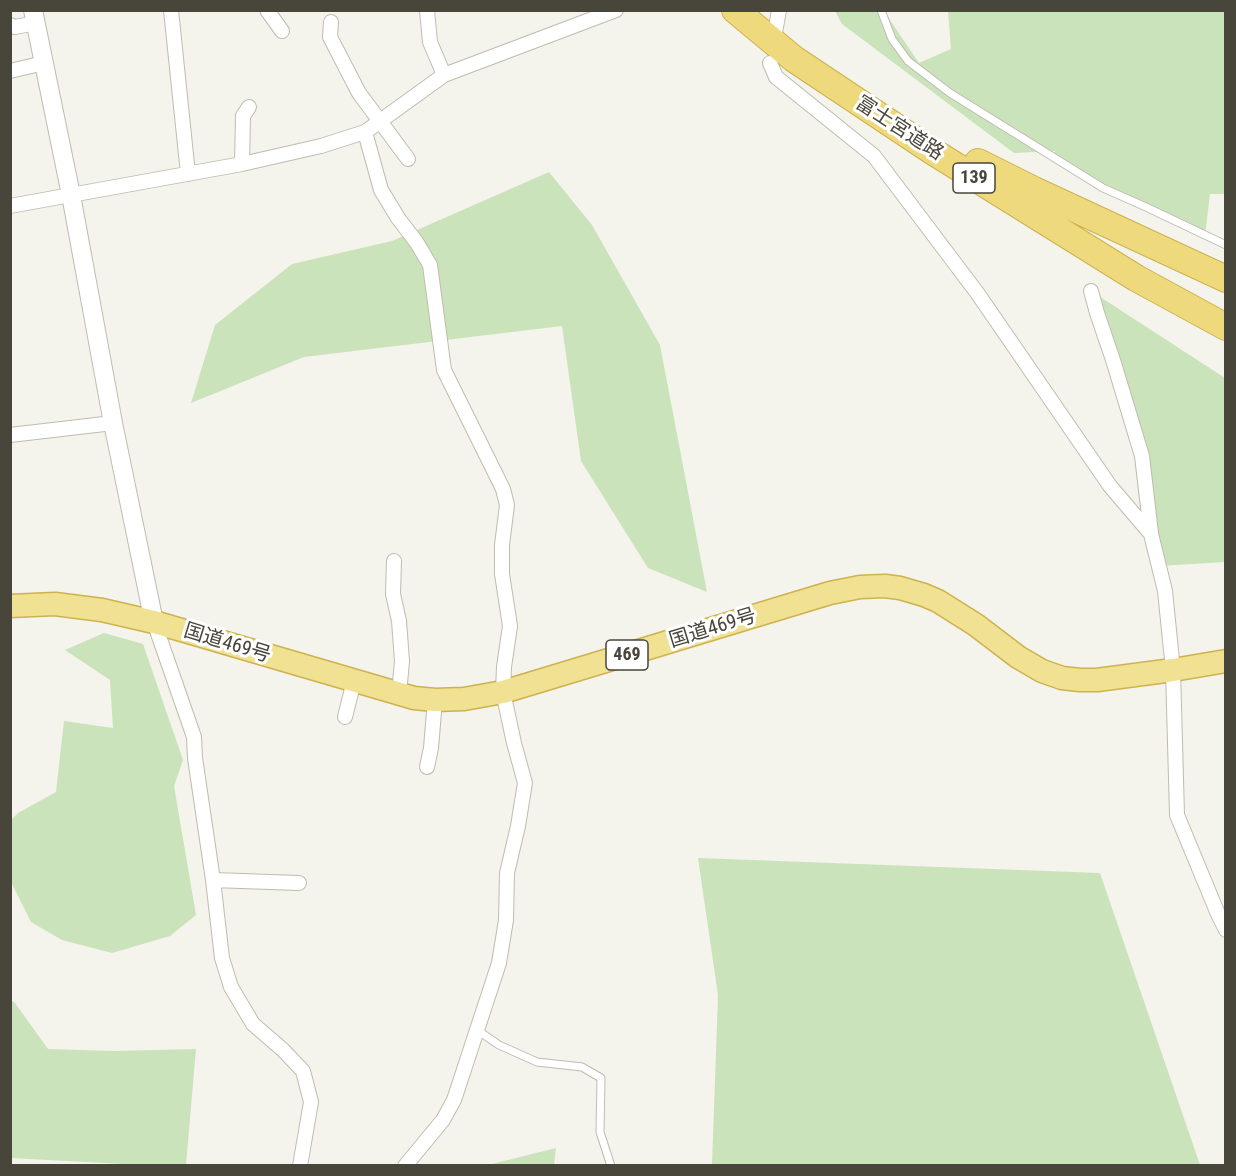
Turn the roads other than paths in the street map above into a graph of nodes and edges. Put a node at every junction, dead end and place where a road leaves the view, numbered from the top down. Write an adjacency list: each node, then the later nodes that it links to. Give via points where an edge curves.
1 (171, 10): 22 (street)
2 (267, 10): 11 (street)
3 (427, 10): 16 (street, via 430,42)
4 (616, 10): 16 (street)
5 (735, 10): 13 (highway, 富士宮道路 / 139)
6 (779, 10): 12 (street)
7 (881, 10): 25 (lane, via 891,39 908,61 950,93 1103,188)
8 (34, 16): 10 (street, via 15,27); 14 (street)
9 (332, 22): 18 (street, via 330,37 359,93)
10 (10, 25)
11 (282, 31)
12 (775, 33)
13 (782, 61): 26 (highway, 富士宮道路 / 139); 27 (highway, via 877,102 972,159); 33 (street, via 776,77 874,156 978,294 1110,486)
14 (44, 63): 15 (street); 23 (street)
15 (10, 71)
16 (444, 75): 18 (street)
17 (249, 107): 21 (street, via 243,116)
18 (381, 121): 19 (street); 20 (street)
19 (365, 132): 21 (street); 40 (street, via 381,190 430,265 444,370 504,489 507,505 502,574 510,626)
20 (408, 159)
21 (242, 164): 22 (street)
22 (188, 174): 23 (street)
23 (71, 195): 24 (street); 31 (street)
24 (10, 206)
25 (1226, 245)
26 (1136, 278): 29 (highway, 富士宮道路 / 139); 30 (highway)
27 (1226, 279)
28 (1091, 291): 33 (street, via 1142,456)
29 (1226, 327)
30 (1226, 343)
31 (113, 423): 32 (street); 36 (street)
32 (10, 435)
33 (1151, 534): 38 (street, via 1165,591)
34 (394, 561): 41 (street, via 393,594 402,661)
35 (10, 606): 36 (highway, 国道469号 / 469, via 55,604)
36 (154, 622): 39 (highway, 国道469号 / 469); 45 (street, via 194,737)
37 (1226, 661): 38 (highway, 国道469号 / 469)
38 (1173, 670): 40 (highway, 国道469号 / 469, via 1097,680 1062,678 1018,657 938,601 885,586 830,593); 47 (street, via 1177,815)
39 (354, 681): 41 (highway, 国道469号 / 469); 43 (street)
40 (503, 692): 42 (highway, 国道469号 / 469); 48 (street, via 525,783 507,873 506,920 499,963)
41 (399, 694): 42 (highway, 国道469号 / 469)
42 (435, 700): 44 (street)
43 (345, 717)
44 (427, 767)
45 (213, 880): 46 (street); 49 (street, via 222,958 231,987 253,1024 303,1071 311,1102)
46 (299, 883)
47 (1226, 930)
48 (477, 1030): 50 (street, via 454,1100 443,1120); 51 (lane, via 537,1062 582,1067 601,1078 600,1132)
49 (300, 1166)
50 (405, 1166)
51 (611, 1166)

